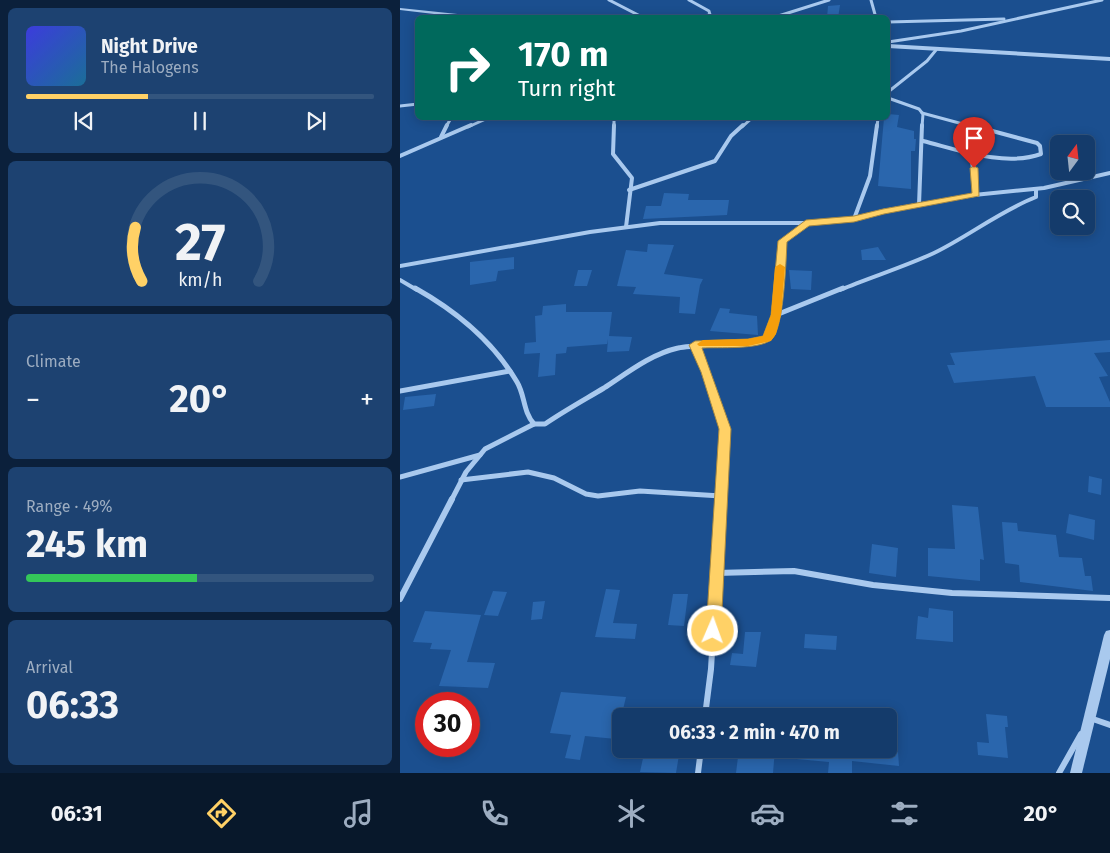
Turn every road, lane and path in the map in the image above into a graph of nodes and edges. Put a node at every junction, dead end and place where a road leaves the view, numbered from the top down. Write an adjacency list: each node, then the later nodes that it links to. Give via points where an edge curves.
1 (609, 0): 8 (street)
2 (689, 0): 9 (street, via 709,11)
3 (829, 0): 10 (street)
4 (871, 0): 11 (street)
5 (1102, 0): 12 (street)
6 (400, 9): 7 (street)
7 (457, 15)
8 (638, 15)
9 (710, 15)
10 (782, 15)
11 (875, 15)
12 (1017, 18): 13 (street); 14 (street, via 960,32)
13 (890, 22)
14 (890, 42)
15 (890, 46): 16 (street)
16 (936, 50): 17 (street); 18 (street)
17 (1110, 59)
18 (890, 90)
19 (890, 99): 22 (street)
20 (415, 104): 21 (street)
21 (400, 106)
22 (922, 113): 29 (street); 30 (street, via 1005,133 1037,143 1041,150 1039,156 1012,158)
23 (450, 120): 28 (street)
24 (483, 120): 28 (street)
25 (614, 120): 34 (street, via 613,154 632,178)
26 (750, 120): 34 (street, via 731,136 714,161)
27 (878, 120): 37 (street, via 870,176)
28 (441, 137): 31 (street)
29 (923, 141): 30 (street); 36 (street)
30 (972, 152): 35 (street)
31 (400, 156)
32 (1110, 173): 33 (street)
33 (1036, 189): 35 (street); 42 (street, via 1036,197 933,253)
34 (630, 190): 39 (street)
35 (976, 195): 36 (street)
36 (919, 205): 37 (street)
37 (854, 219): 38 (street)
38 (806, 223): 39 (street, via 660,223); 42 (street, via 783,241)
39 (626, 227): 40 (street)
40 (400, 266)
41 (400, 280): 44 (street, via 422,291 483,335)
42 (776, 315): 43 (street, via 767,339)
43 (695, 345): 46 (street, via 677,348 636,367 545,424); 50 (street, via 725,429)
44 (510, 371): 45 (street); 46 (street)
45 (400, 391)
46 (534, 424): 47 (street, via 485,449)
47 (480, 455): 48 (street); 49 (street)
48 (400, 476)
49 (461, 480): 50 (street, via 528,472 554,478 586,494 598,496 640,492); 53 (street)
50 (721, 496): 51 (street)
51 (716, 573): 52 (street, via 794,571 873,585 952,593); 55 (street)
52 (1110, 598)
53 (400, 599)
54 (1110, 635): 56 (street)
55 (706, 708)
56 (1090, 718): 57 (street); 60 (street); 61 (street)
57 (1110, 725)
58 (700, 758): 59 (street)
59 (698, 773)
60 (1059, 773)
61 (1076, 773)

